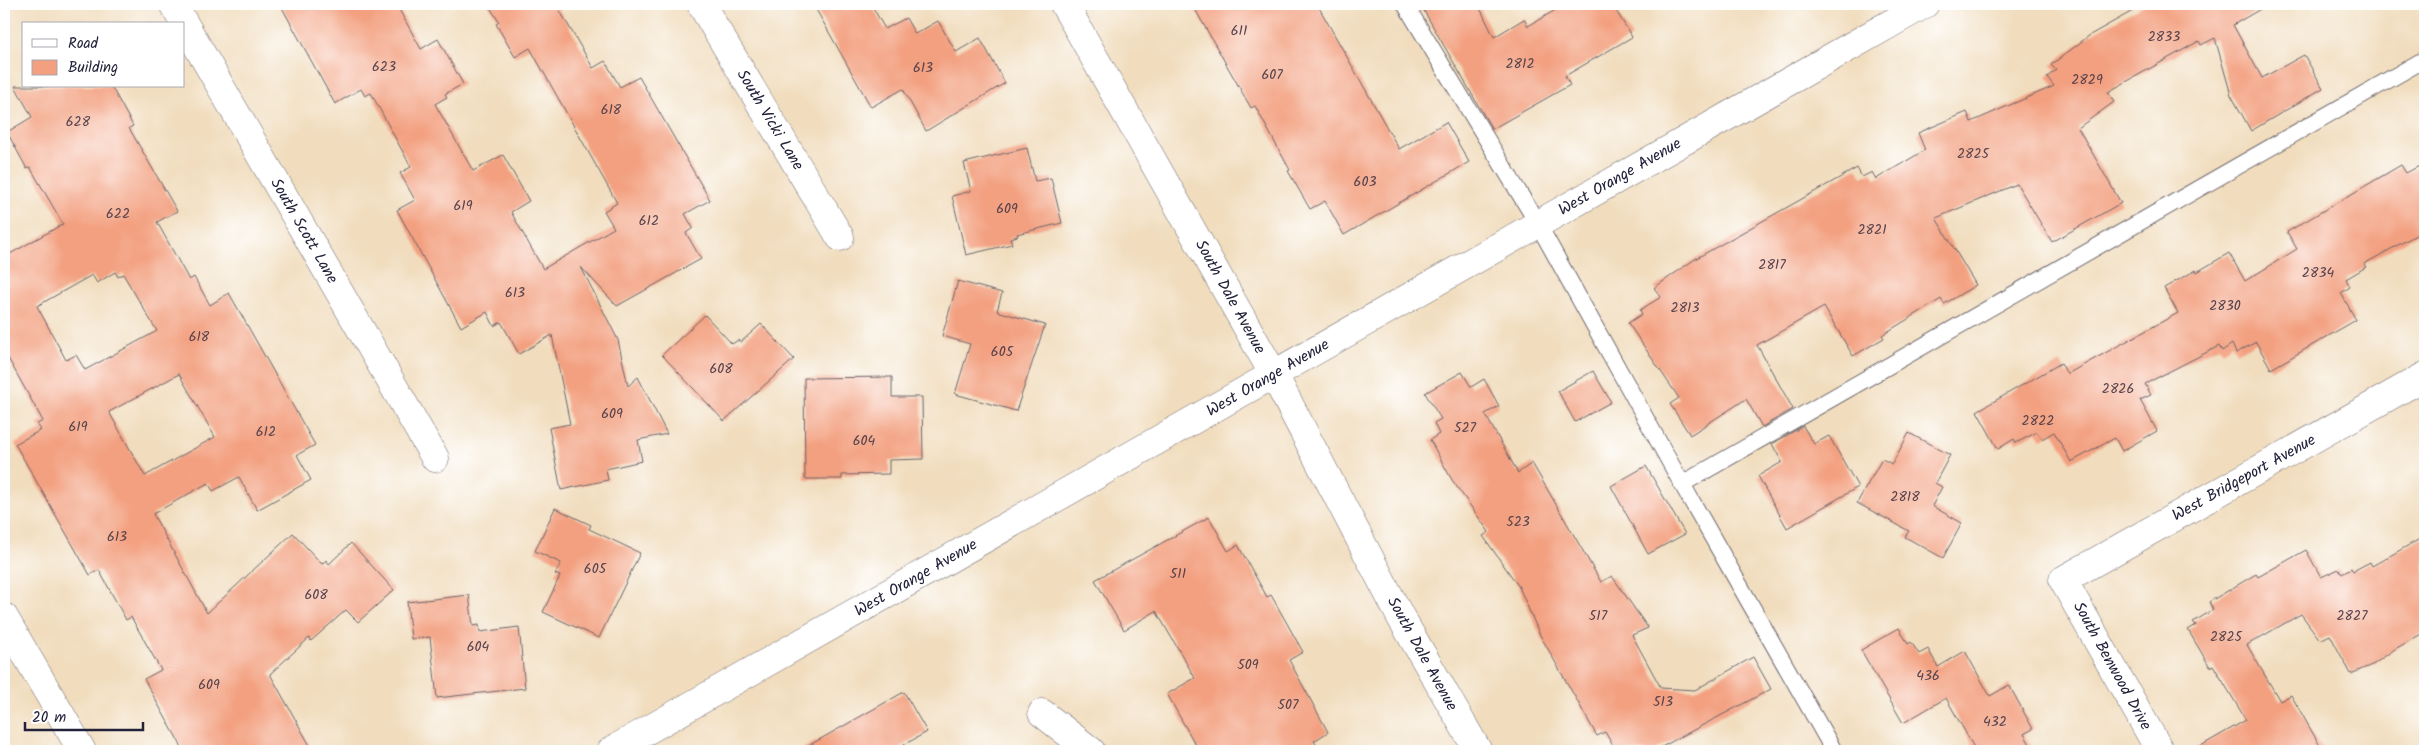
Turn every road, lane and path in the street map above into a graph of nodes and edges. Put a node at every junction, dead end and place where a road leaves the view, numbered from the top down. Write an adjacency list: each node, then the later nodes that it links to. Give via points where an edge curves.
1 (173, 4): 6 (street, South Scott Lane)
2 (700, 4): 10 (street, South Vicki Lane)
3 (1064, 4): 11 (street, South Dale Avenue)
4 (1405, 4): 9 (lane)
5 (1925, 4): 9 (street, West Orange Avenue)
6 (183, 22)
7 (185, 25): 13 (street, South Scott Lane)
8 (2425, 59): 14 (lane)
9 (1538, 224): 11 (street, West Orange Avenue); 14 (lane)
10 (840, 237)
11 (1274, 375): 19 (street, West Orange Avenue); 21 (street, South Dale Avenue, via 1400,616)
12 (2425, 376): 15 (street, West Bridgeport Avenue)
13 (435, 458)
14 (1682, 484): 22 (lane)
15 (2063, 580): 23 (street, South Benwood Drive)
16 (4, 617): 18 (street)
17 (1042, 712): 20 (street)
18 (82, 751)
19 (611, 751)
20 (1091, 751)
21 (1478, 751)
22 (1834, 751)
23 (2160, 751)

